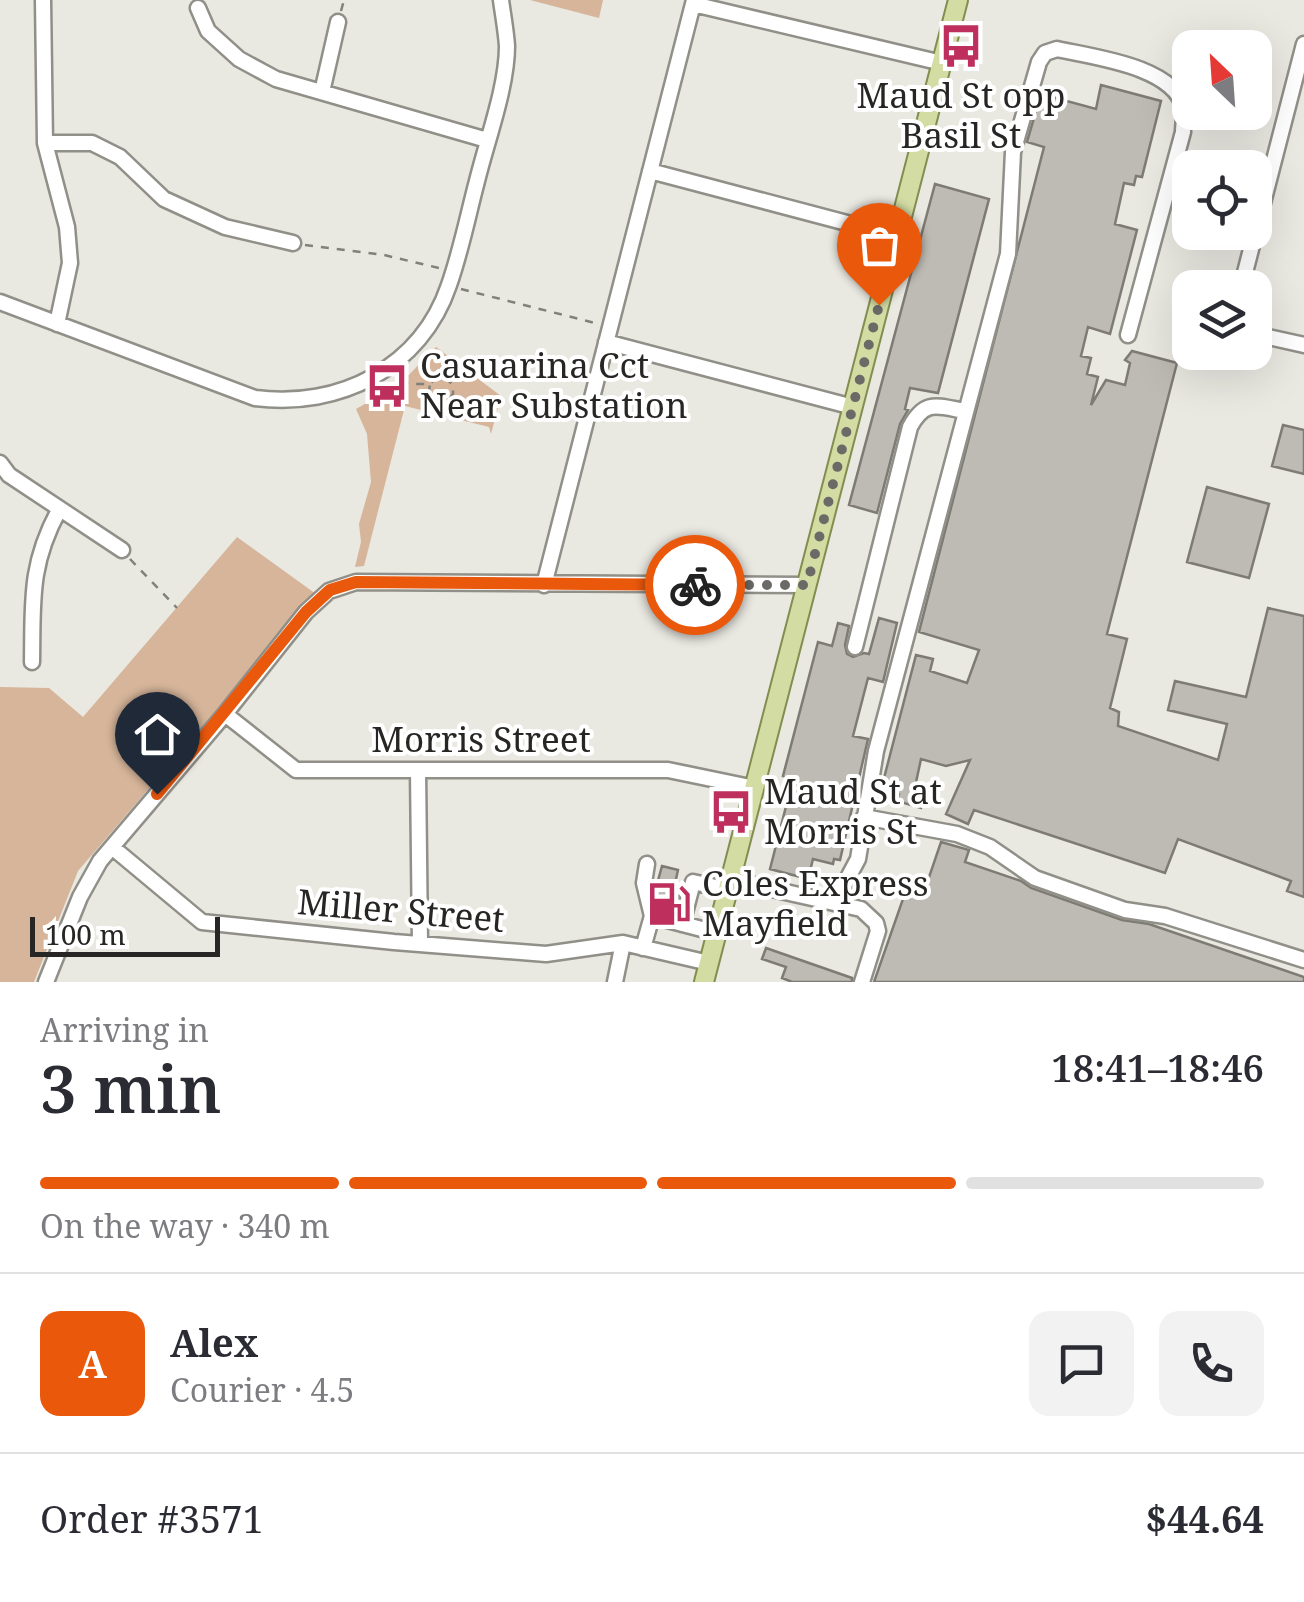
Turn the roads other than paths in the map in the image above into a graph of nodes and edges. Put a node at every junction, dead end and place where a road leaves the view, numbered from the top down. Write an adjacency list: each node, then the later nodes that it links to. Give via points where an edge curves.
1 (43, 0): 11 (street)
2 (501, 0): 10 (street, via 507,48)
3 (958, 0): 8 (main road)
4 (693, 2): 8 (street); 12 (street)
5 (198, 8): 9 (street, via 208,31 239,59)
6 (338, 22): 9 (street)
7 (1304, 44): 15 (street)
8 (942, 63): 13 (main road)
9 (322, 92): 10 (street)
10 (487, 140): 17 (street, via 448,287 419,340 372,379 312,400 255,398)
11 (45, 143): 14 (street, via 92,143 120,157 164,199 225,227); 17 (street, via 68,226 70,262)
12 (650, 171): 13 (street); 19 (street)
13 (896, 236): 22 (main road)
14 (293, 243)
15 (1246, 270)
16 (0, 302): 17 (street)
17 (57, 324)
18 (1128, 334): 23 (street, via 1184,109 1165,82 1145,70 1057,48 1039,62 1013,152 1008,254)
19 (608, 335): 22 (street); 27 (street)
20 (1272, 338): 21 (street)
21 (1304, 346)
22 (853, 407): 28 (main road)
23 (964, 410): 29 (street, via 927,407 910,427); 34 (street)
24 (0, 463): 25 (street)
25 (59, 510): 26 (street); 30 (street, via 35,567)
26 (122, 550)
27 (544, 584): 28 (street); 31 (street, via 356,582 330,590)
28 (807, 585): 33 (main road)
29 (855, 648)
30 (32, 662)
31 (224, 714): 32 (street, Morris Street, via 296,770); 35 (street)
32 (418, 770): 33 (street, Morris Street, via 668,770); 43 (street)
33 (754, 788): 37 (main road)
34 (864, 817): 38 (street, via 858,860); 45 (street, via 958,834 1035,878)
35 (112, 847): 43 (street, Miller Street, via 202,922); 47 (street, via 80,897)
36 (647, 864): 39 (street)
37 (730, 885): 38 (street); 40 (street, via 693,882); 41 (main road)
38 (835, 902): 49 (street, via 860,909 876,924)
39 (652, 916): 40 (street); 44 (street)
40 (682, 924): 41 (street)
41 (717, 934): 46 (main road)
42 (623, 943): 43 (street, Miller Street, via 546,954); 44 (street, Miller Street); 48 (street)
43 (420, 944)
44 (643, 948): 46 (street, Miller Street)
45 (1304, 960)
46 (706, 973)
47 (46, 982)
48 (615, 982)
49 (862, 982)

